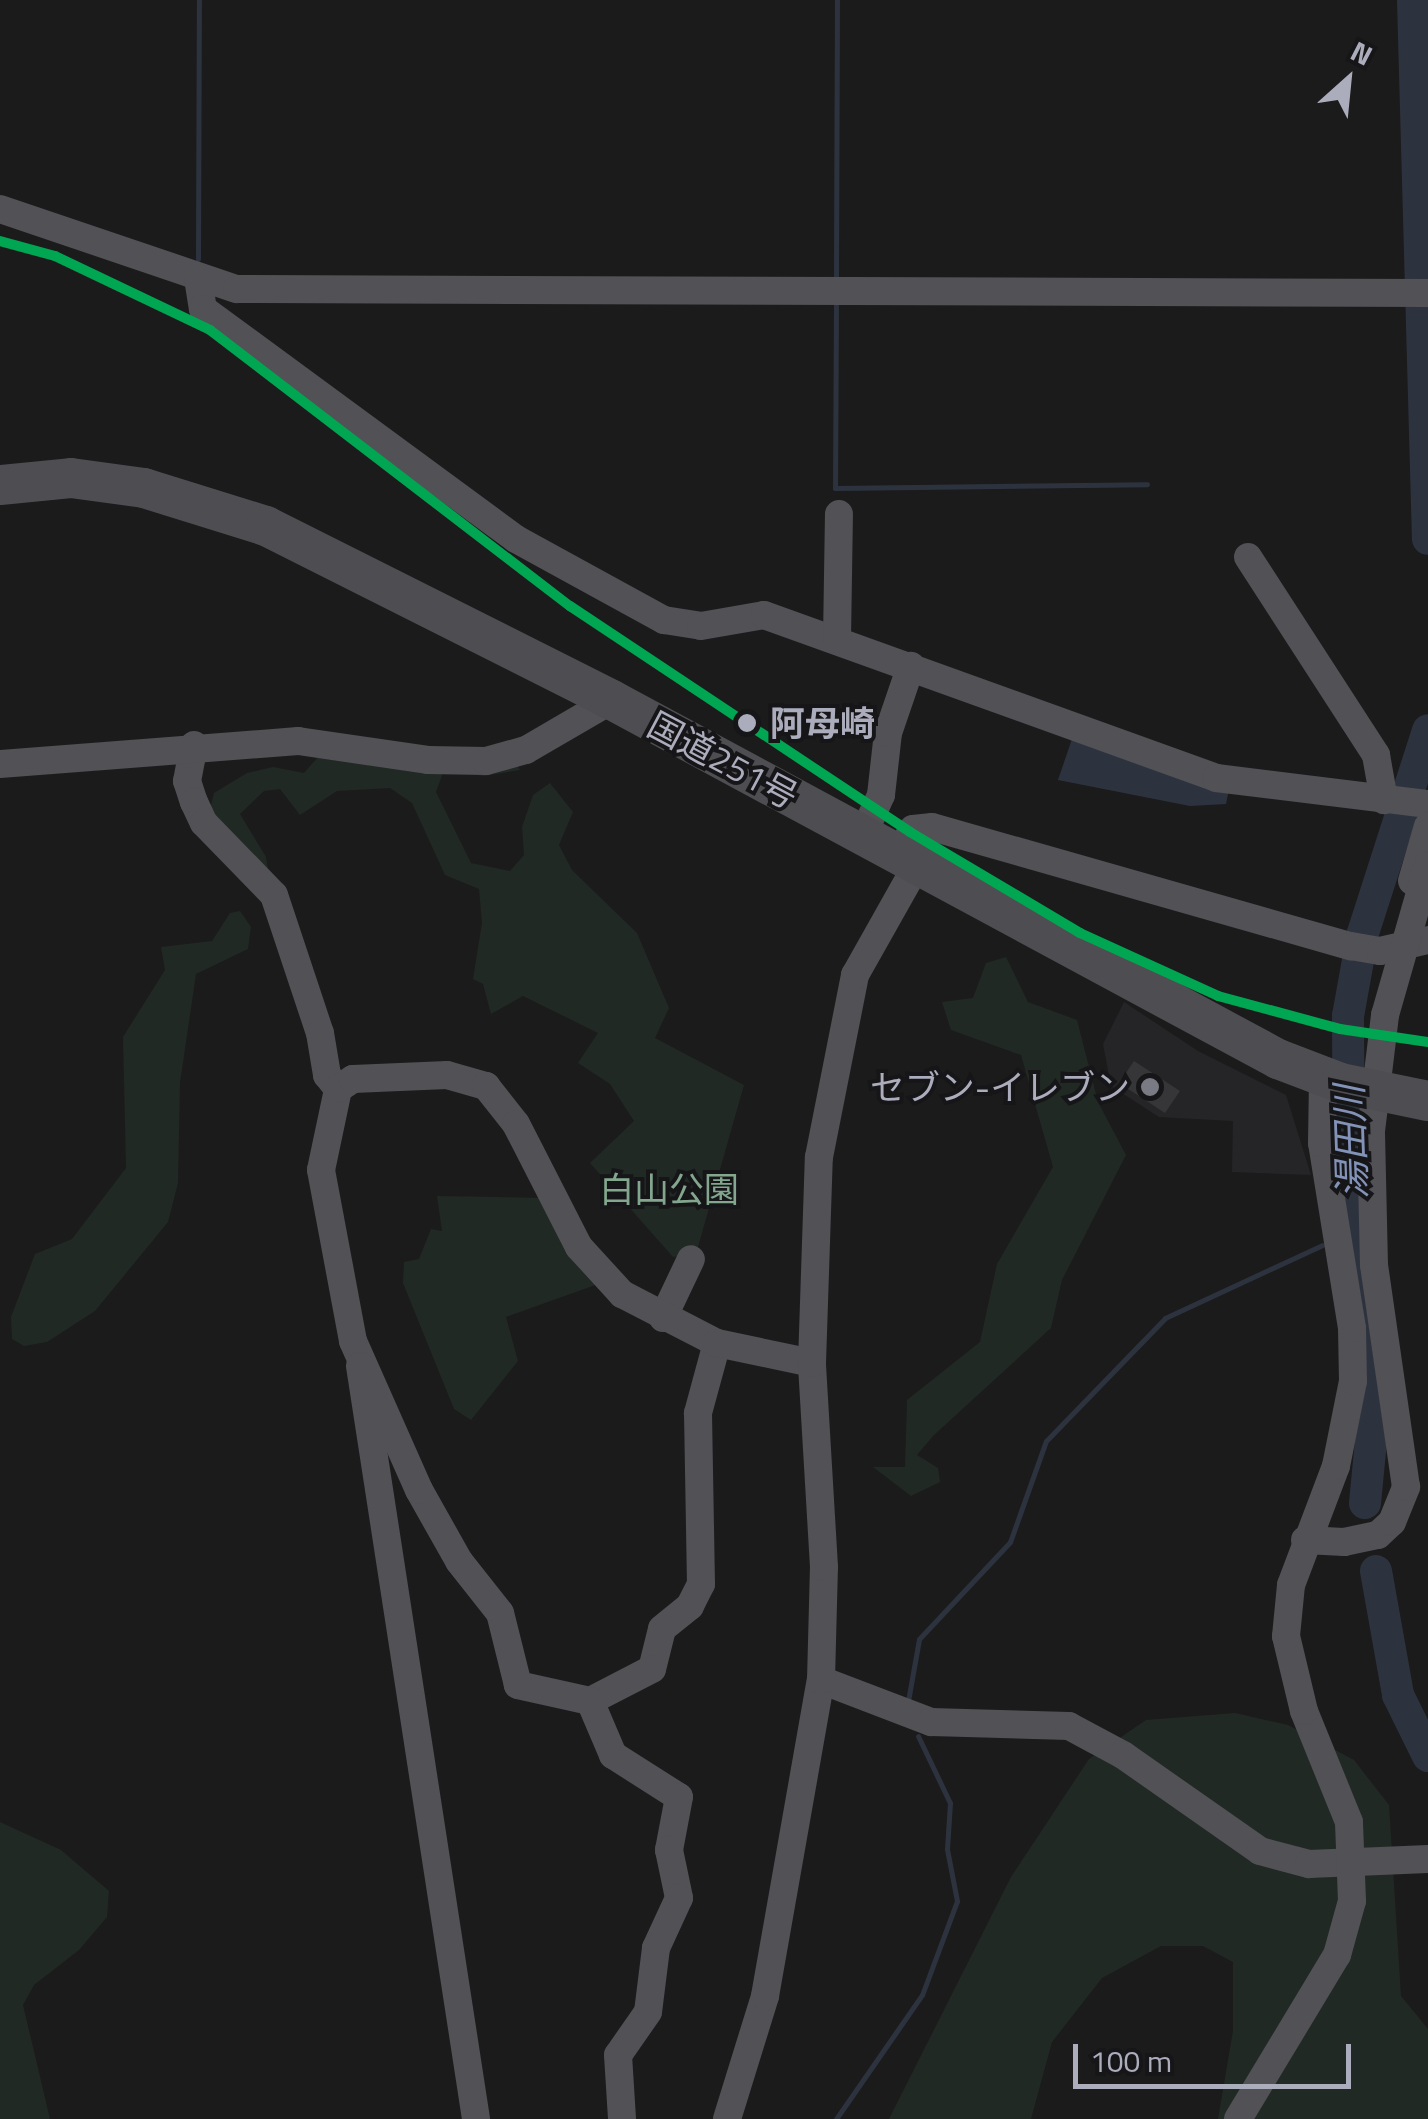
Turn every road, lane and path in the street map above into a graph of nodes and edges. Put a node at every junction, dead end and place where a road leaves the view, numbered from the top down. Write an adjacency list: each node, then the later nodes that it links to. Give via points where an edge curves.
1 (0, 210): 2 (street)
2 (198, 278): 3 (street, via 237,289); 7 (street, via 204,309 516,539 664,620 701,626 764,615)
3 (1417, 293)
4 (0, 485): 9 (highway, 国道251号, via 71,478 144,488 250,520)
5 (839, 514): 7 (street)
6 (1248, 557): 12 (street, via 1376,755)
7 (837, 638): 8 (street)
8 (911, 666): 12 (street, via 1216,778); 14 (street, via 888,733 880,795)
9 (612, 700): 10 (street, via 526,750 486,761 428,760 298,741); 14 (highway, 国道251号)
10 (194, 745): 11 (street); 20 (street, via 187,781 194,802 204,823 274,895 320,1033 327,1076)
11 (0, 764)
12 (1388, 801): 13 (street)
13 (1428, 818): 18 (street)
14 (863, 835): 15 (highway, 国道251号)
15 (908, 859): 18 (street, via 913,829 932,827); 19 (highway, 国道251号, via 1184,1011); 26 (street, via 866,949 836,1051 819,1156)
16 (1428, 865): 27 (street, via 1385,1015 1371,1131 1374,1265 1405,1468 1401,1506 1378,1535)
17 (1428, 940): 18 (street)
18 (1386, 951)
19 (1344, 1082): 21 (highway, 国道251号); 27 (street, via 1322,1144 1352,1328 1353,1380 1336,1466)
20 (338, 1089): 23 (street, via 354,1079 447,1075 486,1086 516,1124 578,1248 622,1294); 25 (street, via 321,1170 353,1341)
21 (1428, 1102)
22 (691, 1258): 23 (street)
23 (663, 1318): 24 (street)
24 (717, 1343): 26 (street); 29 (street, via 698,1414 701,1584 690,1606 662,1629 652,1669)
25 (363, 1360): 29 (street, via 419,1490 500,1613 518,1685); 32 (street, via 358,1370 390,1590)
26 (812, 1363): 28 (street, via 824,1566)
27 (1305, 1540): 31 (street, via 1288,1604 1291,1666 1349,1822)
28 (821, 1680): 31 (street, via 930,1722 1069,1726 1123,1755 1260,1851 1309,1864); 34 (street, via 765,1996)
29 (590, 1701): 33 (street, via 613,1755 679,1796 669,1850 679,1898 656,1948 648,2012 618,2055)
30 (1428, 1859): 31 (street)
31 (1356, 1860): 35 (street, via 1336,1954)
32 (476, 2119)
33 (622, 2119)
34 (727, 2119)
35 (1238, 2119)

